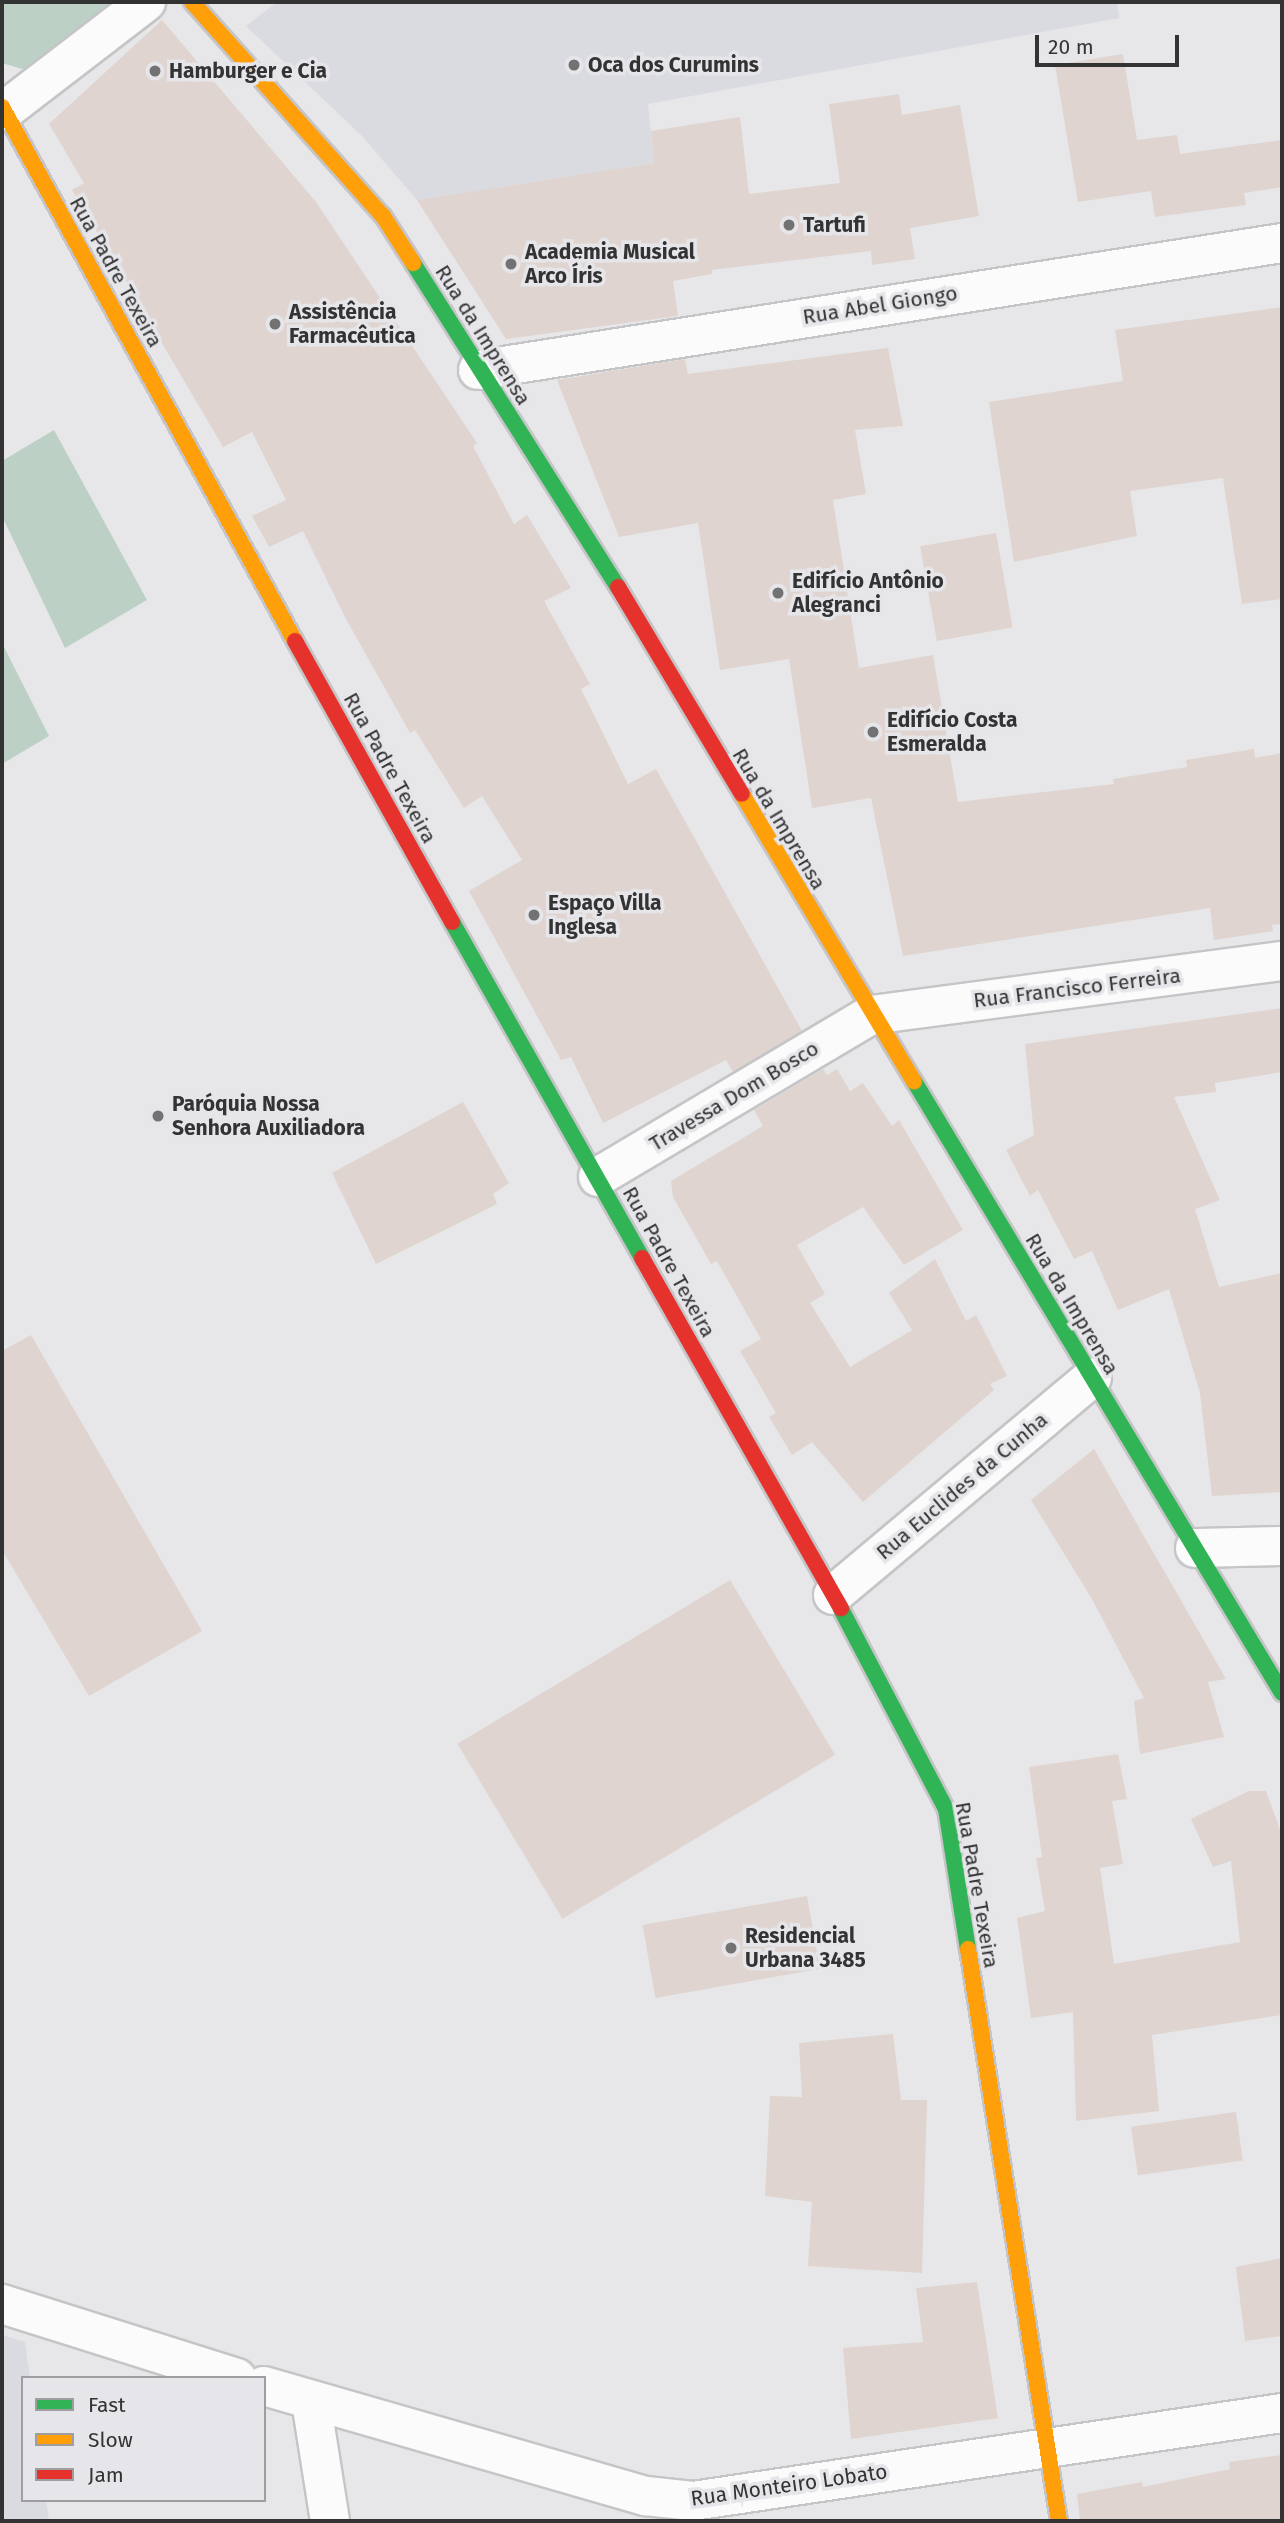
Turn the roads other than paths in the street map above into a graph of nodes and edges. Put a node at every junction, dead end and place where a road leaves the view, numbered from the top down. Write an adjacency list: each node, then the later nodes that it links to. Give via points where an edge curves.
1 (146, 2): 3 (street)
2 (192, 2): 5 (main road, Rua da Imprensa, via 383,216)
3 (3, 109): 8 (main road, Rua Padre Texeira, via 359,757)
4 (1282, 243): 5 (street, Rua Abel Giongo)
5 (478, 370): 7 (main road, Rua da Imprensa, via 574,514)
6 (1282, 961): 7 (street, Rua Francisco Ferreira)
7 (871, 1015): 8 (street, Travessa Dom Bosco); 9 (main road, Rua da Imprensa)
8 (598, 1177): 12 (main road, Rua Padre Texeira)
9 (1092, 1378): 11 (main road, Rua da Imprensa); 12 (street, Rua Euclides da Cunha)
10 (1282, 1546): 11 (street)
11 (1195, 1548): 13 (main road, Rua da Imprensa)
12 (833, 1595): 19 (main road, Rua Padre Texeira, via 946,1809)
13 (1282, 1693)
14 (2, 2304): 15 (street)
15 (231, 2376)
16 (266, 2387): 17 (street, Rua Monteiro Lobato)
17 (311, 2401): 19 (street, Rua Monteiro Lobato, via 646,2496 693,2501); 20 (street)
18 (1282, 2413): 19 (street, Rua Monteiro Lobato)
19 (1048, 2448): 21 (main road, Rua Padre Texeira)
20 (330, 2521)
21 (1059, 2521)

